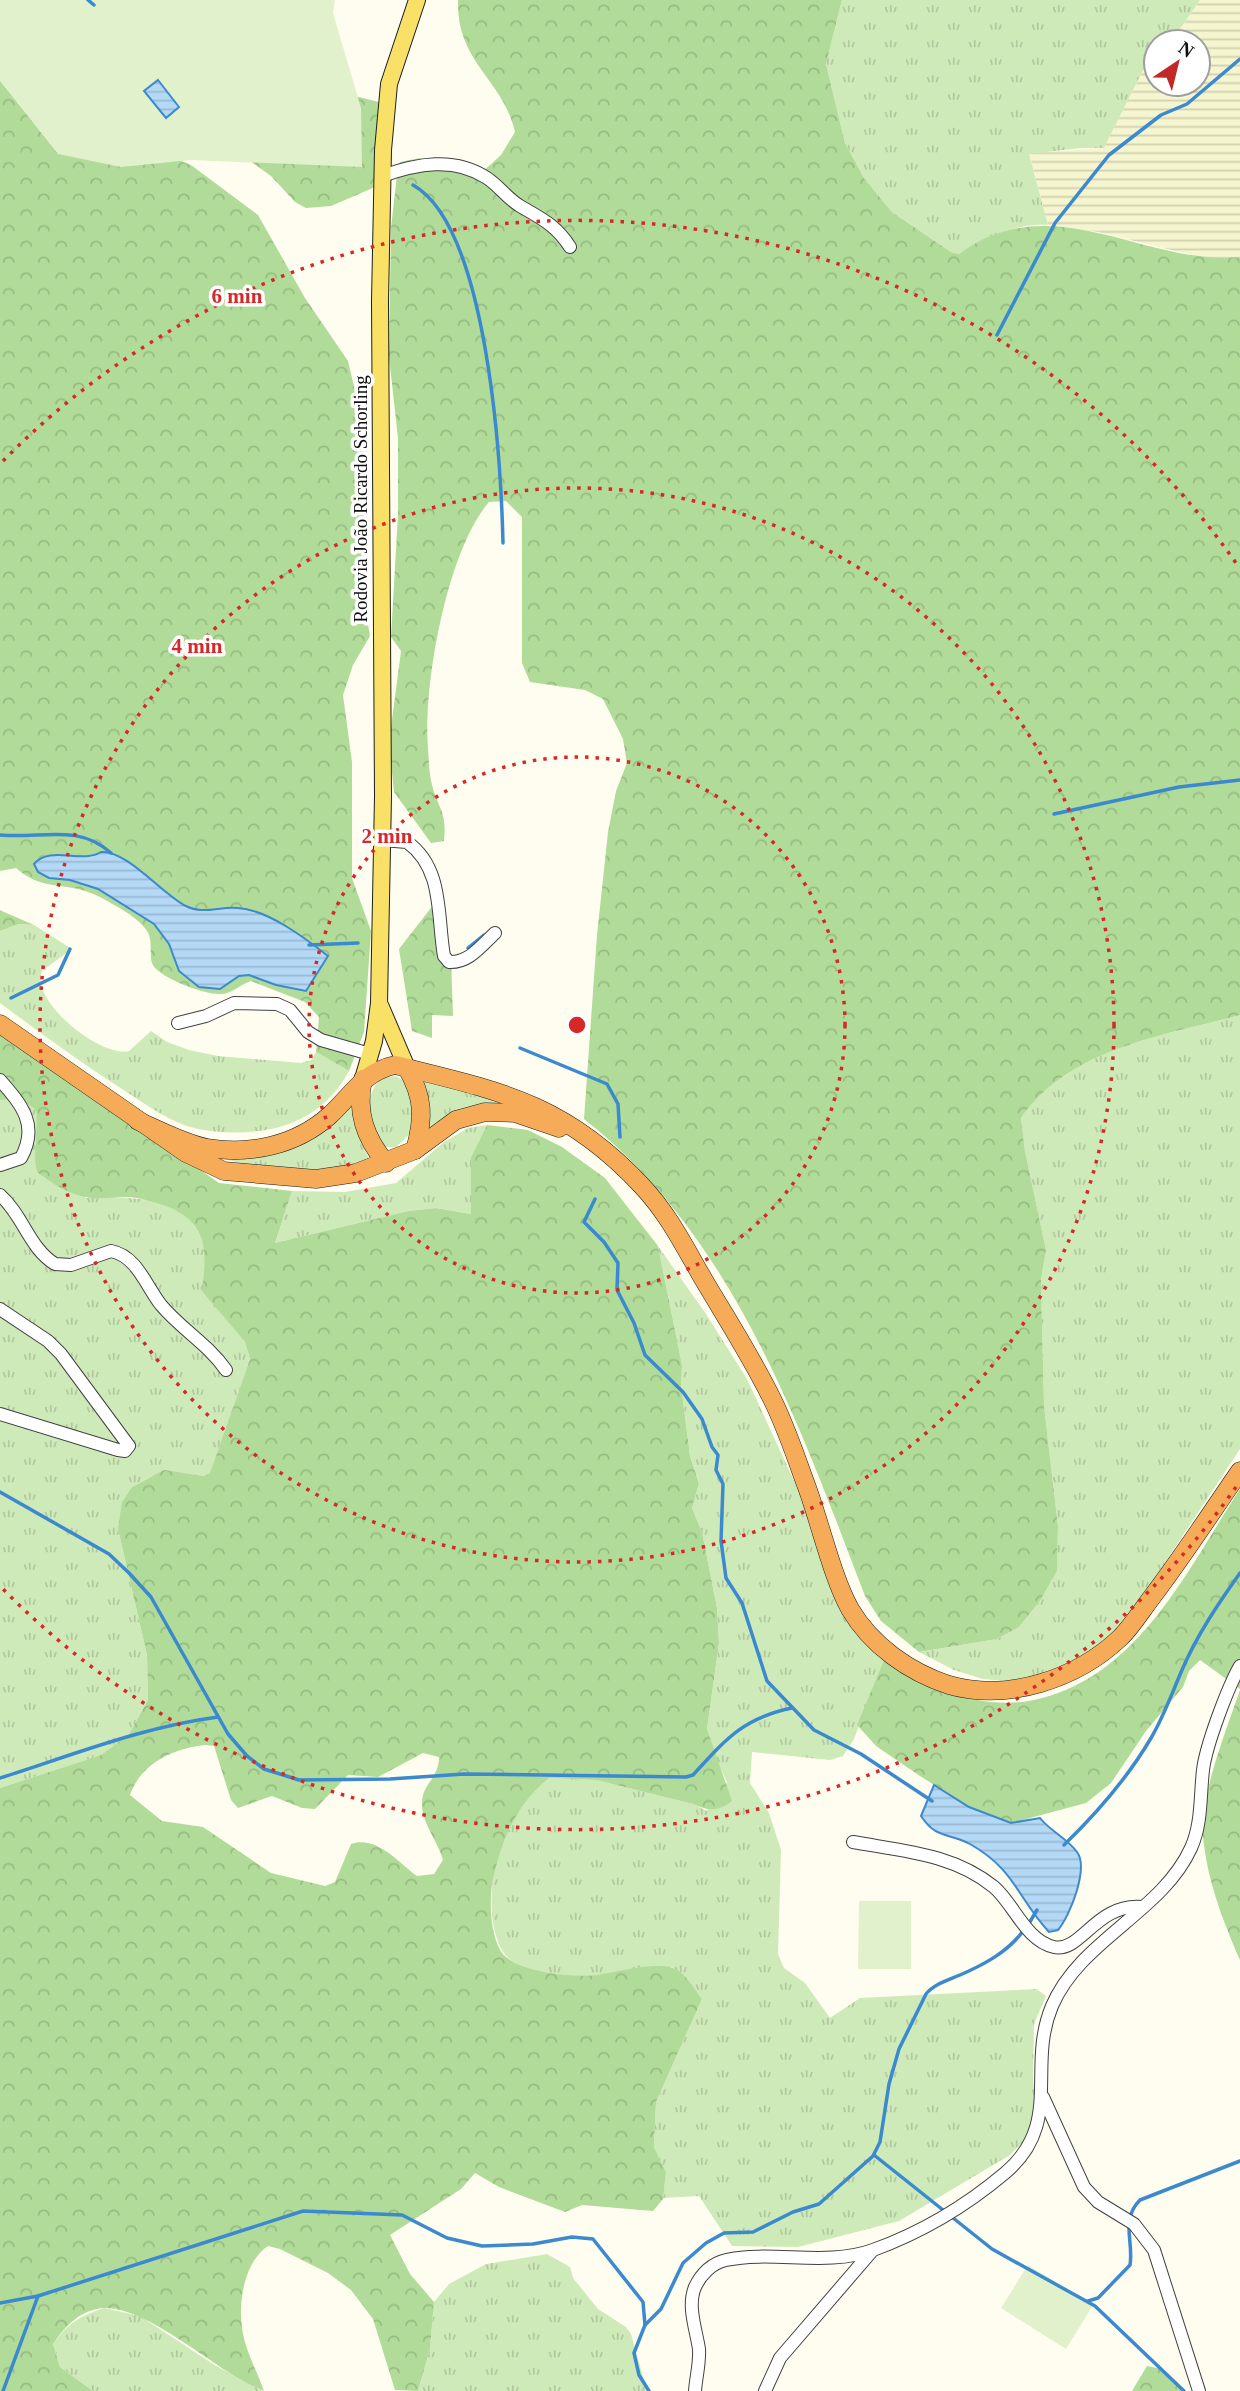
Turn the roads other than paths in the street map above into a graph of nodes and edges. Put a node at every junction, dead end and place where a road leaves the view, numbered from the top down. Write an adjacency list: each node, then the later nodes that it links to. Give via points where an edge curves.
1 (417, 0): 2 (main road, Rodovia João Ricardo Schorling, via 389,84)
2 (382, 176): 3 (street, via 417,164 469,169 552,223); 4 (main road, Rodovia João Ricardo Schorling)
3 (570, 247)
4 (382, 840): 5 (street, via 407,842 426,862 435,879 444,956 449,962 468,958); 6 (main road, Rodovia João Ricardo Schorling)
5 (495, 933)
6 (379, 1003): 9 (main road, Rodovia João Ricardo Schorling); 10 (main road, Rodovia João Ricardo Schorling)
7 (178, 1023): 9 (street, via 234,1003 277,1004 290,1010 321,1040)
8 (0, 1024): 13 (highway)
9 (370, 1054): 11 (main road, Rodovia João Ricardo Schorling)
10 (407, 1068): 11 (highway, via 395,1065); 14 (highway, via 423,1104); 18 (highway, via 500,1091 567,1121 641,1185 667,1215)
11 (363, 1079): 13 (highway, via 328,1116 302,1135 270,1147 206,1148); 15 (highway, via 360,1093 366,1136)
12 (0, 1080): 16 (street, via 30,1123 30,1139 22,1158)
13 (138, 1121): 15 (highway, via 186,1153 224,1171 316,1179)
14 (415, 1150): 15 (highway); 18 (highway, via 456,1120 485,1112 545,1121 566,1131 619,1174)
15 (386, 1163)
16 (0, 1166)
17 (0, 1195): 20 (street, via 35,1245 55,1264 71,1265 111,1251 129,1260 163,1308 203,1342)
18 (692, 1260): 22 (highway, via 770,1394 848,1606 884,1649 936,1680 966,1689 1007,1691 1066,1674 1094,1657 1121,1637)
19 (0, 1309): 21 (street, via 61,1354 129,1446 118,1450)
20 (226, 1370)
21 (0, 1414)
22 (1240, 1471)
23 (1240, 1666): 25 (street, via 1203,1767 1191,1848 1172,1877)
24 (853, 1842): 25 (street, via 946,1859 966,1868 995,1888 1031,1931 1054,1947 1079,1939 1119,1906)
25 (1142, 1907): 26 (street, via 1101,1944 1054,2003 1042,2045)
26 (1041, 2090): 27 (street, via 1037,2132 1020,2159 930,2224); 30 (street, via 1084,2187 1098,2202 1134,2224 1154,2250)
27 (873, 2250): 28 (street, via 822,2258 725,2260 708,2269 692,2300 699,2351); 29 (street, via 780,2358)
28 (695, 2391)
29 (765, 2391)
30 (1199, 2391)

